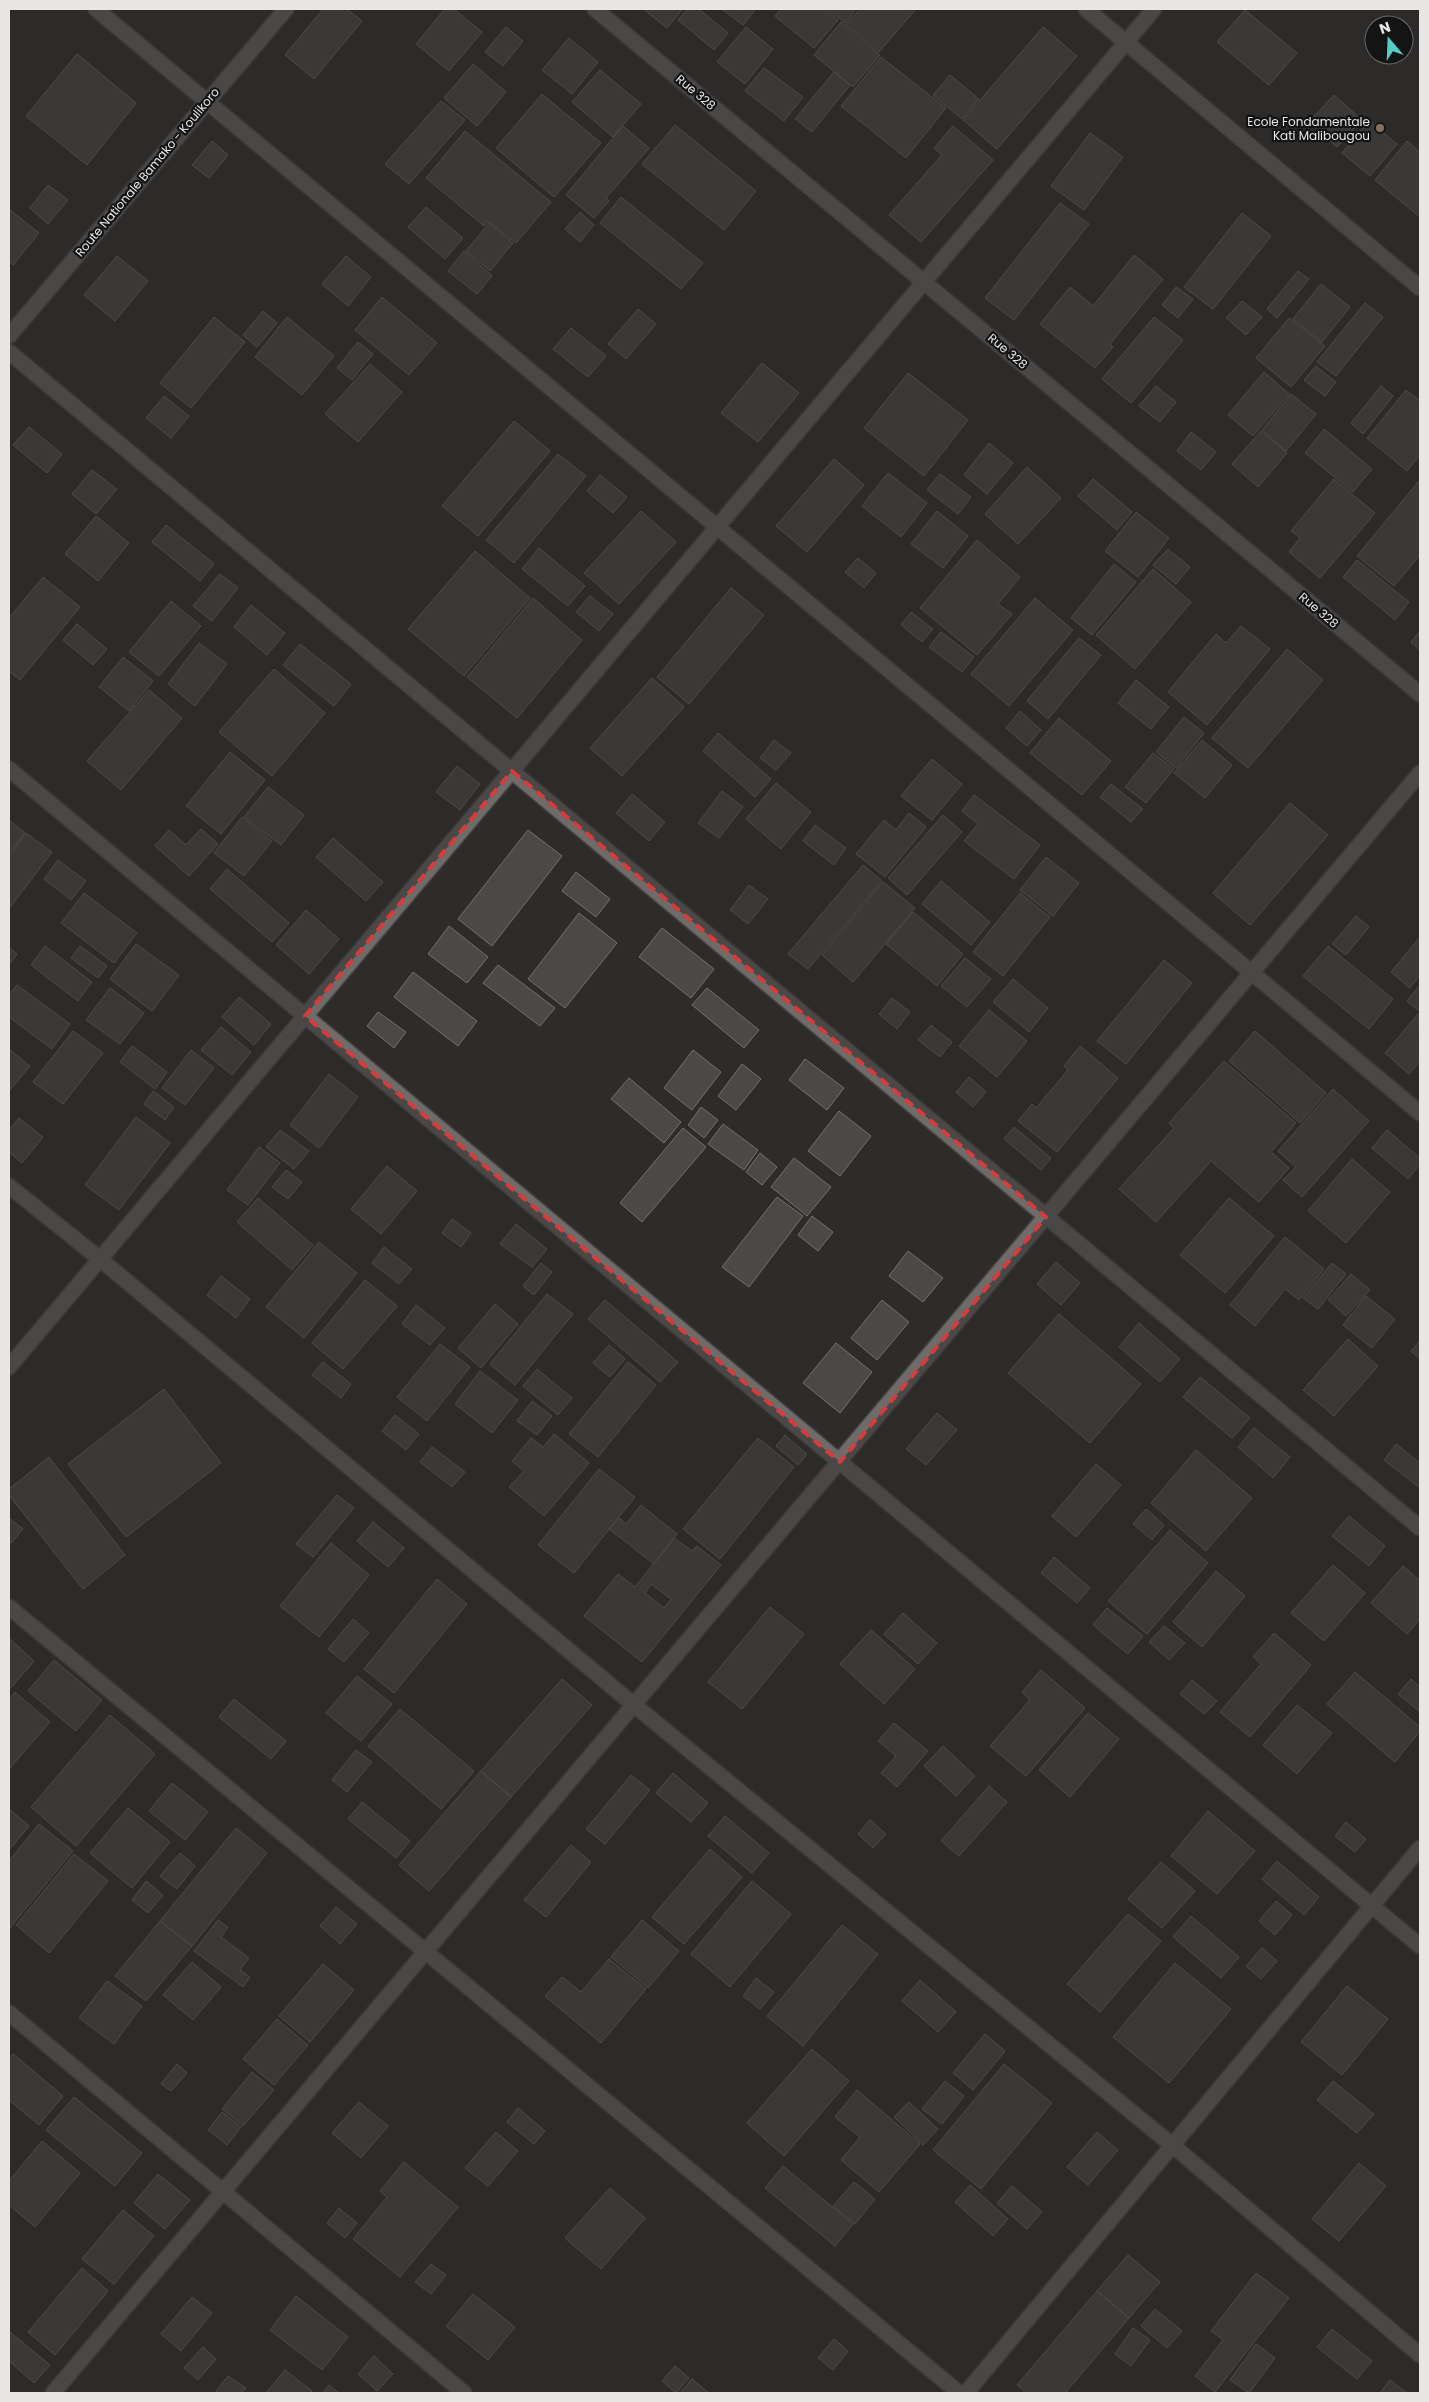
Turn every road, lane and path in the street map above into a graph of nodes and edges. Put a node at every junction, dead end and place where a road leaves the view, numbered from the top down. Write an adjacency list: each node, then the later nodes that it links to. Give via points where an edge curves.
1 (96, 9): 7 (street)
2 (286, 9): 7 (street, Route Nationale Bamako - Koulikoro)
3 (595, 9): 8 (street, Rue 328)
4 (1086, 9): 6 (street)
5 (1154, 9): 6 (street)
6 (1126, 42): 8 (street); 9 (street)
7 (207, 102): 10 (street, Route Nationale Bamako - Koulikoro); 12 (street)
8 (924, 282): 12 (street); 13 (street, Rue 328)
9 (1420, 288)
10 (9, 336)
11 (9, 352): 15 (street)
12 (718, 527): 15 (street); 17 (street)
13 (1420, 694)
14 (9, 769): 18 (street)
15 (512, 771): 18 (street); 21 (street)
16 (1420, 773): 17 (street)
17 (1252, 972): 19 (street); 21 (street)
18 (305, 1016): 22 (street); 24 (street)
19 (1420, 1113)
20 (9, 1186): 22 (street)
21 (1046, 1217): 24 (street); 25 (street)
22 (100, 1259): 23 (street); 27 (street)
23 (9, 1367)
24 (840, 1462): 27 (street); 29 (street)
25 (1420, 1528)
26 (9, 1607): 31 (street)
27 (634, 1704): 31 (street); 33 (street)
28 (1420, 1848): 29 (street)
29 (1372, 1906): 30 (street); 33 (street)
30 (1420, 1946)
31 (425, 1953): 34 (street); 38 (street)
32 (9, 2013): 34 (street)
33 (1172, 2145): 35 (street); 39 (street)
34 (223, 2192): 36 (street); 37 (street)
35 (1420, 2355)
36 (53, 2393)
37 (464, 2393)
38 (959, 2393)
39 (966, 2393)

